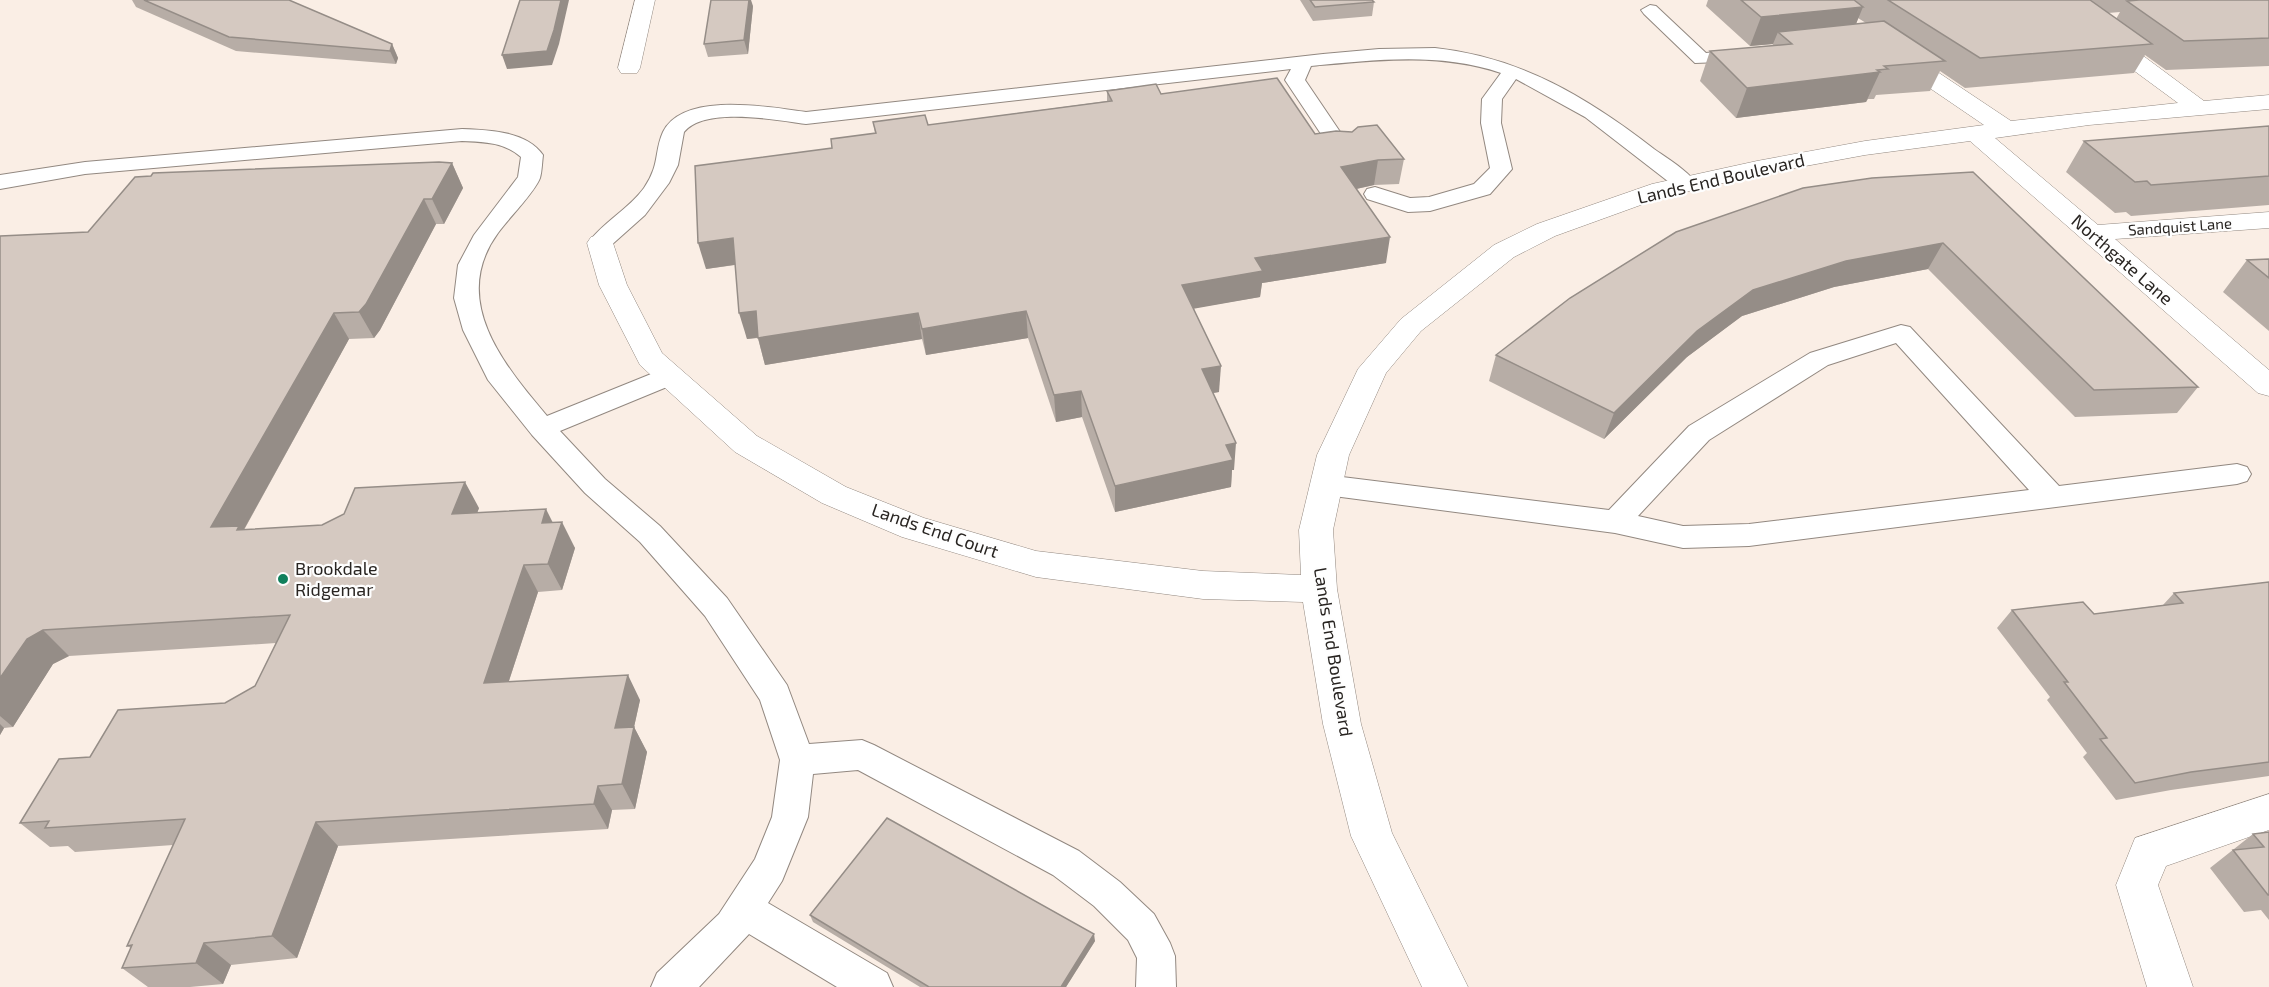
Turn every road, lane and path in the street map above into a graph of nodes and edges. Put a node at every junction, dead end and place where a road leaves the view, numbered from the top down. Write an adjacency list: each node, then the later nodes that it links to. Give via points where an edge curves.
1 (645, 0): 7 (street)
2 (1650, 10): 5 (lane, via 1702,59)
3 (2119, 21): 10 (street, via 2085,24)
4 (1877, 41): 11 (street)
5 (1760, 53)
6 (1304, 62): 8 (lane, via 1421,54 1485,61); 13 (lane, via 1295,80); 19 (lane, via 806,118 754,111 705,114 683,121 670,137 666,168 644,207)
7 (629, 68)
8 (1513, 70): 15 (lane, via 1571,96); 16 (lane, via 1492,99 1491,123 1501,170 1482,189 1439,202 1408,206)
9 (2269, 102): 10 (street, Lands End Boulevard)
10 (2198, 107): 11 (street, Lands End Boulevard)
11 (2006, 129): 12 (street, Lands End Boulevard)
12 (1975, 133): 15 (street, Lands End Boulevard, via 1865,148); 18 (street, Northgate Lane)
13 (1342, 151)
14 (0, 182): 22 (lane, via 85,168 430,137 489,136 522,146 532,155 529,178 486,234 470,265 466,298 475,330 497,374)
15 (1686, 184): 24 (street, Lands End Boulevard, via 1631,199 1514,246 1411,326 1373,369 1333,455)
16 (1375, 194)
17 (2269, 220): 18 (street, Sandquist Lane)
18 (2091, 233): 21 (street, Northgate Lane)
19 (600, 243): 20 (street, Lands End Court, via 613,285 650,358)
20 (670, 376): 22 (lane); 27 (street, Lands End Court, via 746,444 834,495 914,528 1036,564 1203,585)
21 (2269, 387)
22 (542, 428): 28 (lane, via 595,486 650,534 716,607 775,695)
23 (2236, 474): 25 (lane)
24 (1326, 485): 26 (lane); 27 (street, Lands End Boulevard, via 1316,530)
25 (2052, 497): 26 (lane, via 1749,535 1683,537); 26 (lane, via 1901,333 1819,359 1699,433)
26 (1615, 522)
27 (1319, 589): 34 (street, Lands End Boulevard, via 1342,724 1372,836)
28 (797, 760): 30 (lane, via 790,817 769,869); 33 (lane, via 862,755 1066,863 1107,894 1141,927 1156,956)
29 (2269, 812): 35 (street, via 2150,852 2137,885)
30 (743, 909): 31 (lane, via 732,927); 32 (lane)
31 (671, 987)
32 (873, 987)
33 (1156, 987)
34 (1445, 987)
35 (2170, 987)

